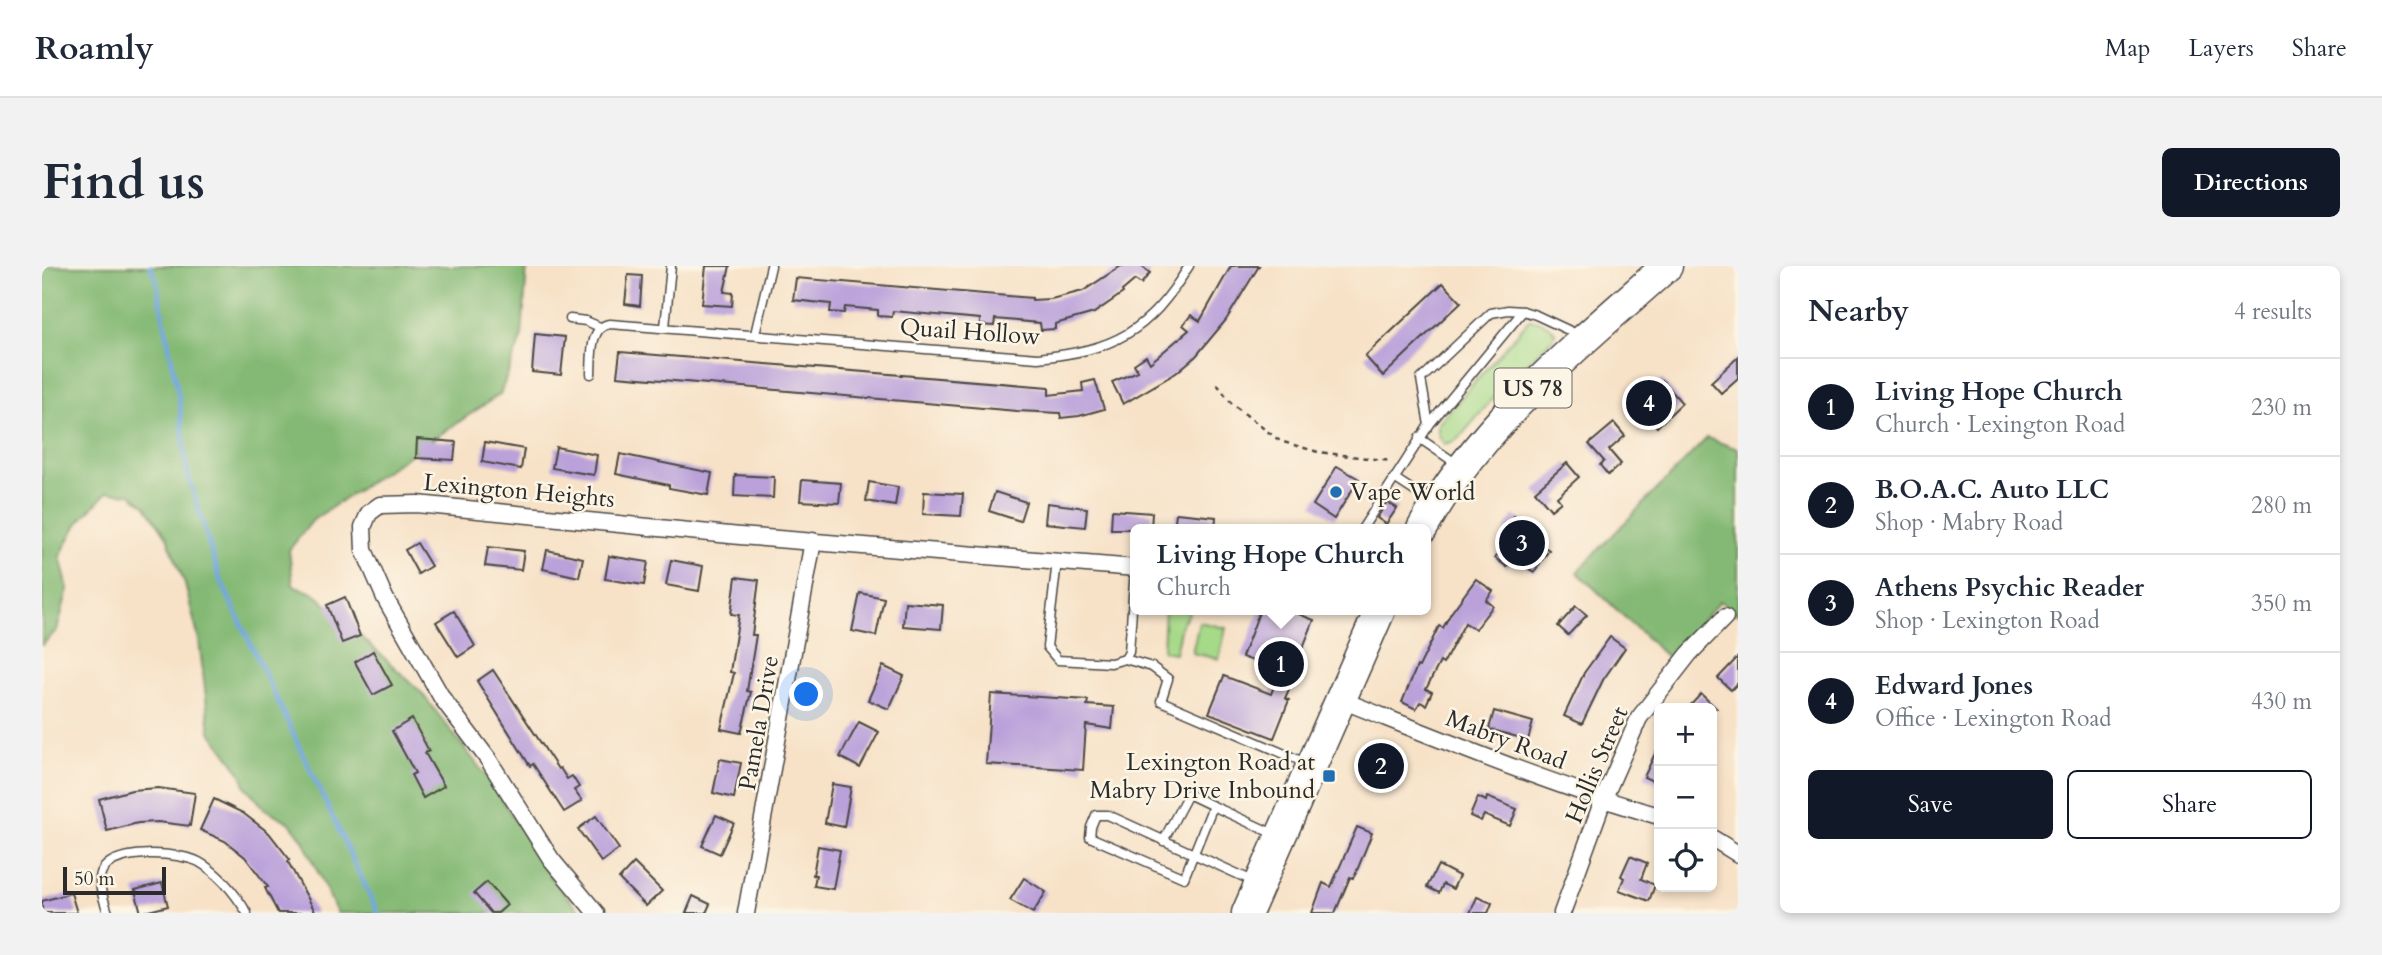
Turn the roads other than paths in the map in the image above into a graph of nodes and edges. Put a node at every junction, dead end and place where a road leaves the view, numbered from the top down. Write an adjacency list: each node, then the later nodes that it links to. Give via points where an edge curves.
1 (671, 266): 8 (lane)
2 (771, 266): 9 (lane)
3 (1189, 266): 9 (lane, Quail Hollow, via 1141,327 1109,344 1067,355 1038,358)
4 (1667, 266): 10 (highway, US 78)
5 (1523, 312): 10 (lane); 12 (lane); 12 (lane, via 1491,313 1421,379)
6 (570, 319): 7 (lane, Quail Hollow)
7 (600, 327): 8 (lane, Quail Hollow); 11 (lane)
8 (665, 327): 9 (lane, Quail Hollow)
9 (755, 334)
10 (1587, 339): 14 (highway, US 78, via 1500,422)
11 (591, 374)
12 (1429, 425): 13 (lane)
13 (1419, 438): 14 (lane); 15 (lane)
14 (1463, 468): 16 (highway, US 78)
15 (1394, 478): 16 (lane); 17 (lane)
16 (1429, 517)
17 (1365, 524)
18 (813, 541): 19 (street, Lexington Heights); 38 (street, Lexington Heights, via 416,504 380,505 369,513 363,527 364,550 412,650 551,859); 39 (street, Pamela Drive)
19 (1056, 561): 20 (street, Lexington Heights); 24 (lane, via 1047,647 1058,660 1111,663)
20 (1130, 567)
21 (1132, 615): 24 (lane)
22 (1378, 615): 25 (highway)
23 (1725, 617): 27 (street, Hollis Street, via 1644,710)
24 (1125, 659): 26 (lane, via 1152,667 1168,679 1161,701)
25 (1339, 699): 26 (highway); 27 (street, Mabry Road)
26 (1310, 765): 30 (highway)
27 (1603, 800): 29 (street, Mabry Road); 41 (street, Hollis Street)
28 (1213, 806): 30 (lane); 31 (lane, via 1188,794); 33 (lane)
29 (1654, 815)
30 (1279, 836): 35 (highway)
31 (1163, 841): 33 (lane); 33 (lane, via 1108,814 1096,815 1091,827 1090,837 1184,878)
32 (1717, 841): 34 (street)
33 (1194, 854): 35 (lane)
34 (1738, 854)
35 (1259, 884): 40 (highway)
36 (108, 913): 37 (lane, via 100,877 107,865 117,858 163,853 200,862 233,890)
37 (247, 913)
38 (596, 913)
39 (746, 913)
40 (1247, 913)
41 (1562, 913)

